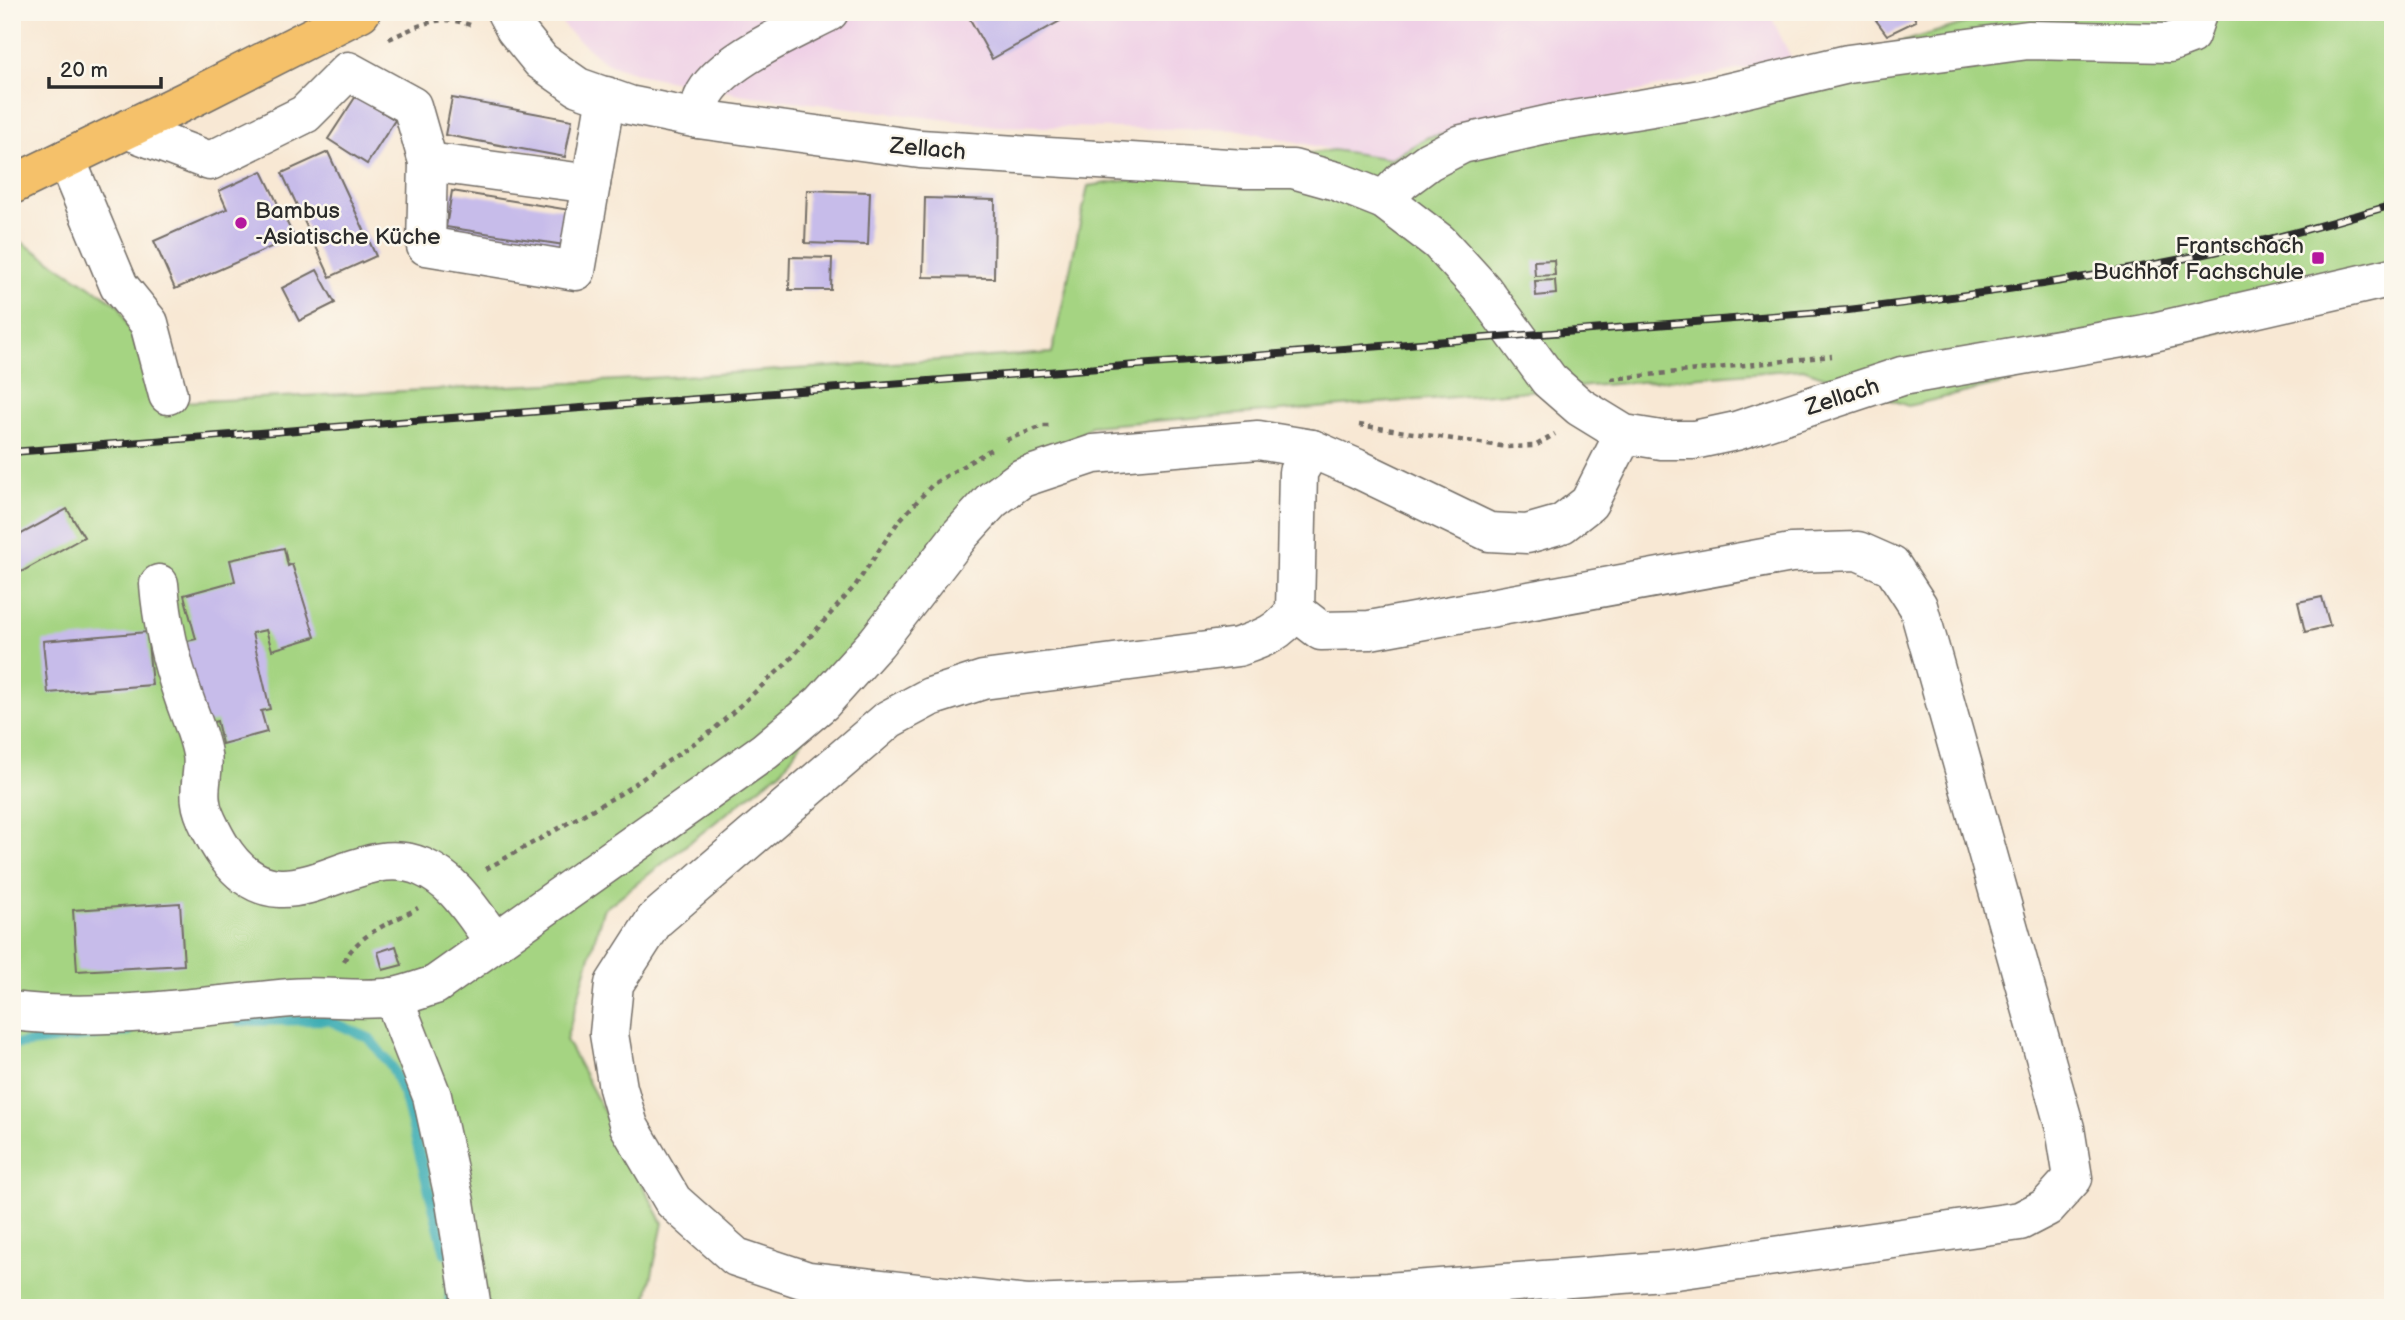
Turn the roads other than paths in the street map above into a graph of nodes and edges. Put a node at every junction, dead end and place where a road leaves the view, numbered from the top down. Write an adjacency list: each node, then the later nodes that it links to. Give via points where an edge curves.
1 (829, 12): 6 (street, via 752,52 720,76 704,97)
2 (2193, 12): 12 (street, via 2196,17 2190,35 2169,43 2028,40 1848,64 1701,99 1462,144 1429,161)
3 (491, 21): 5 (street, Zellach, via 578,87)
4 (372, 22): 7 (main road, via 307,41)
5 (606, 96): 6 (street, Zellach); 10 (street)
6 (698, 120): 12 (street, Zellach, via 920,149 1293,169)
7 (128, 130): 8 (main road); 9 (street, via 210,161 305,114 348,71 412,106)
8 (66, 159): 11 (main road); 14 (street, via 120,286 149,323)
9 (428, 162): 10 (street); 10 (street, via 426,246 576,271)
10 (591, 184)
11 (12, 185)
12 (1384, 200): 15 (street, Zellach, via 1439,242 1483,290 1549,380 1580,407)
13 (2393, 276): 15 (street, Zellach, via 2145,334 1902,376 1694,440)
14 (168, 395)
15 (1624, 434): 16 (street, via 1589,503 1562,524 1527,534 1489,532)
16 (1312, 449): 18 (street, via 1298,472); 19 (street, via 1258,440 1130,449 1094,454 1022,478 992,500 960,535 877,642 822,703 765,751)
17 (159, 584): 19 (street, via 175,671 202,754 201,803 221,849 237,871 291,890 370,864 396,860 422,867 454,887)
18 (1295, 611): 18 (street, via 1284,626 1238,647 983,680 930,698 889,719 655,920 614,984 609,1034 629,1126 673,1201 736,1256 808,1281 1027,1305 1387,1292 1676,1270 2020,1221 2048,1207 2073,1178 2065,1128 1919,606 1892,566 1857,551 1791,553 1370,630 1321,631)
19 (495, 942): 20 (street, via 435,985)
20 (393, 997): 21 (street, via 295,997 118,1012); 22 (street, via 432,1096)
21 (12, 1011)
22 (472, 1308)

